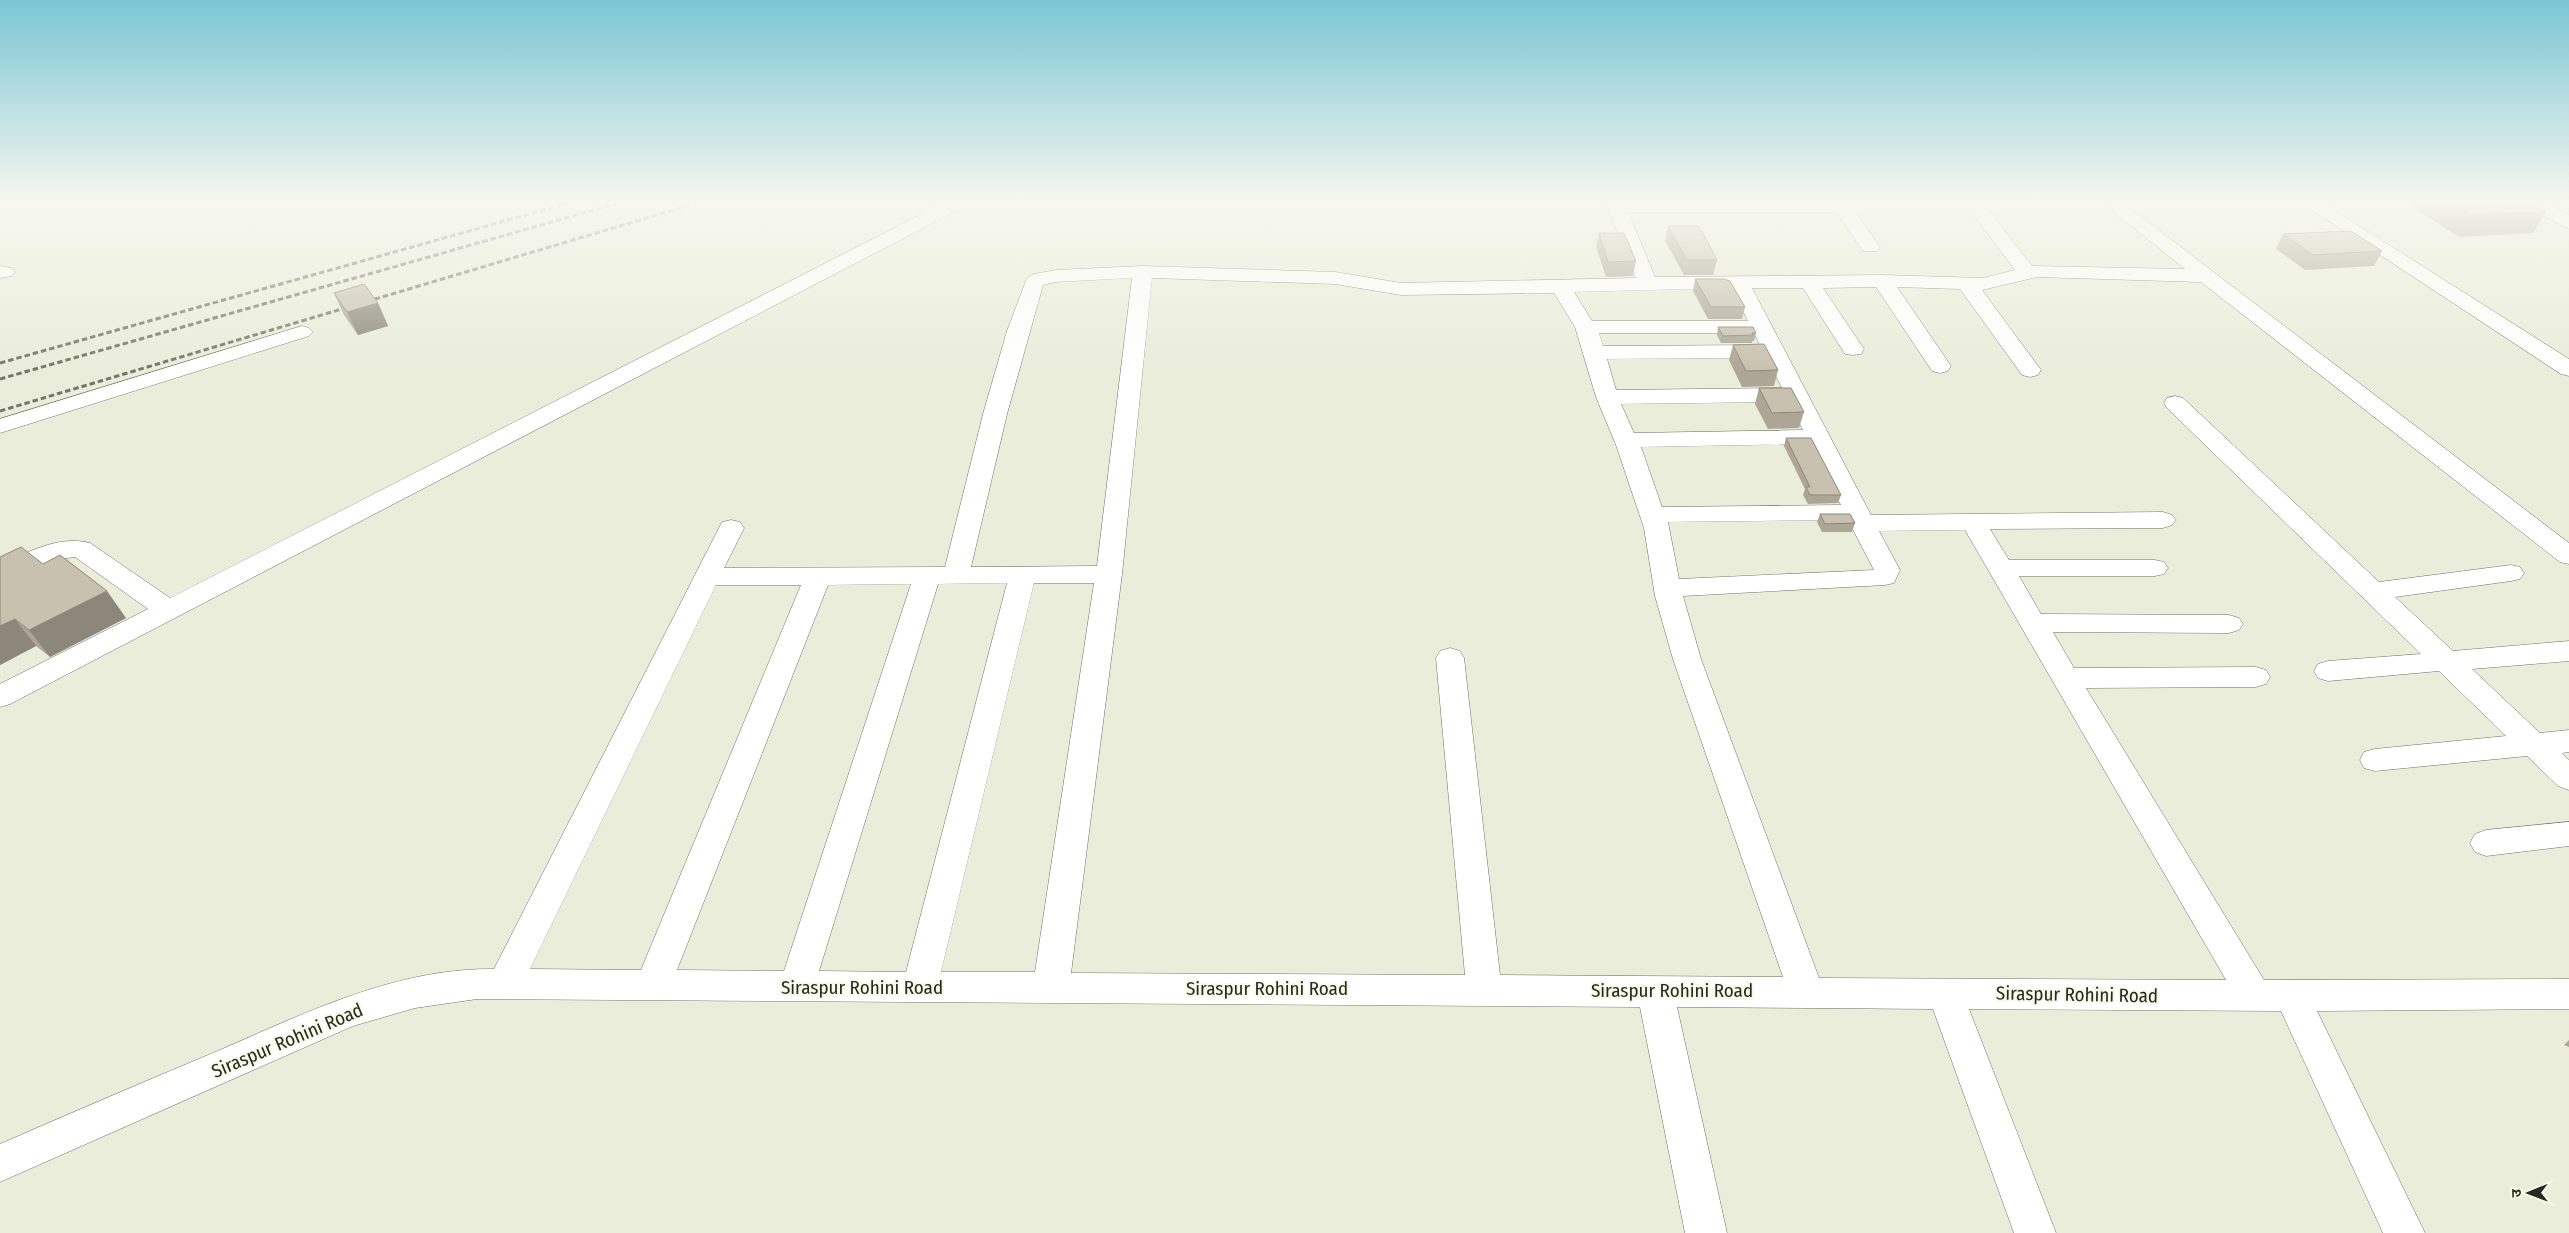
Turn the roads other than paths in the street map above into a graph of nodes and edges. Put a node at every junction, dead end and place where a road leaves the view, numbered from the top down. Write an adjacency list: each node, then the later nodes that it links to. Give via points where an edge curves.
1 (852, 258): 47 (street)
2 (1637, 258): 11 (street)
3 (2015, 258): 7 (street)
4 (2182, 258): 8 (street)
5 (2396, 258): 22 (street)
6 (1143, 272): 14 (street, via 1335,278 1401,289); 40 (street); 41 (street, via 1056,276 1034,282)
7 (2026, 272): 8 (street); 13 (street, via 1989,284)
8 (2206, 276): 35 (street)
9 (1882, 281): 10 (street); 13 (street); 21 (street)
10 (1809, 282): 12 (street); 18 (street)
11 (1648, 283): 12 (street); 14 (street)
12 (1739, 283): 16 (street)
13 (1966, 283): 23 (street)
14 (1560, 286): 15 (street)
15 (1586, 327): 16 (street); 20 (street)
16 (1762, 327): 19 (street)
17 (302, 332): 27 (street)
18 (1853, 349)
19 (1775, 351): 20 (street); 24 (street)
20 (1594, 353): 25 (street)
21 (1940, 366)
22 (2569, 369)
23 (2030, 370)
24 (1797, 394): 25 (street); 28 (street)
25 (1607, 397): 29 (street)
26 (2175, 403): 45 (street)
27 (0, 426)
28 (1819, 437): 29 (street); 31 (street)
29 (1626, 440): 30 (street)
30 (1652, 515): 31 (street); 46 (street)
31 (1860, 518): 33 (street); 46 (street, via 1887,570 1885,577 1687,586 1670,591)
32 (2164, 520): 33 (street)
33 (1973, 522): 36 (street)
34 (732, 528): 44 (street)
35 (2569, 556)
36 (2000, 568): 37 (street); 48 (street)
37 (2155, 568)
38 (2512, 573): 45 (street)
39 (1023, 574): 40 (street); 41 (street); 66 (street)
40 (1109, 574): 67 (street)
41 (942, 575): 42 (street); 65 (street)
42 (818, 576): 44 (street); 64 (street)
43 (0, 577): 47 (street, via 52,553 81,548)
44 (707, 577): 63 (street)
45 (2373, 590): 52 (street)
46 (1669, 596): 70 (street, via 1687,659)
47 (169, 610): 56 (street)
48 (2032, 623): 49 (street); 55 (street)
49 (2229, 624)
50 (2569, 651): 52 (street)
51 (1450, 658): 68 (street)
52 (2446, 661): 53 (street); 58 (street)
53 (2328, 671)
54 (2256, 677): 55 (street)
55 (2066, 678): 73 (street)
56 (0, 697)
57 (2569, 742): 58 (street)
58 (2534, 745): 59 (street); 60 (street)
59 (2375, 760)
60 (2569, 778)
61 (2569, 834): 62 (street)
62 (2486, 843)
63 (504, 985): 64 (street, Siraspur Rohini Road); 75 (street, Siraspur Rohini Road, via 477,984 415,993 346,1012)
64 (653, 985): 65 (street, Siraspur Rohini Road)
65 (797, 986): 66 (street, Siraspur Rohini Road)
66 (920, 987): 67 (street, Siraspur Rohini Road)
67 (1051, 988): 68 (street, Siraspur Rohini Road)
68 (1484, 989): 69 (street, Siraspur Rohini Road)
69 (1655, 990): 70 (street, Siraspur Rohini Road); 76 (street)
70 (1806, 991): 71 (street, Siraspur Rohini Road)
71 (1946, 993): 73 (street, Siraspur Rohini Road); 77 (street)
72 (2569, 994): 74 (street, Siraspur Rohini Road)
73 (2254, 996): 74 (street, Siraspur Rohini Road)
74 (2292, 996): 78 (street)
75 (0, 1163)
76 (1706, 1233)
77 (2034, 1233)
78 (2404, 1233)

